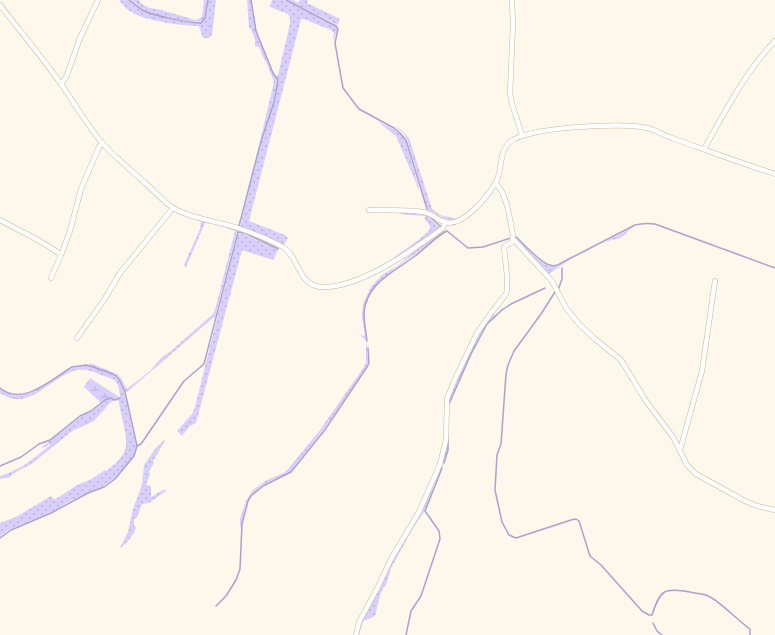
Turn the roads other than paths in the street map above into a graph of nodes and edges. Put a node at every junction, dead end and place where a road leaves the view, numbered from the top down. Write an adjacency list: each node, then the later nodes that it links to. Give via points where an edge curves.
1 (98, 0): 5 (street)
2 (512, 0): 6 (street, via 510,93)
3 (0, 5): 5 (street)
4 (775, 41): 8 (street, via 754,64)
5 (61, 85): 7 (street)
6 (522, 135): 8 (street, via 558,128 635,126); 10 (street, via 507,146)
7 (102, 143): 11 (street); 16 (street, via 81,189)
8 (704, 149): 9 (street)
9 (775, 174)
10 (496, 184): 14 (street, via 468,216); 15 (street, via 504,196)
11 (173, 208): 14 (street, via 190,216 241,229 282,246 290,253 305,278 320,287 348,283 389,264 433,236); 19 (street, via 120,272)
12 (369, 210): 14 (street, via 422,211 433,214)
13 (0, 220): 16 (street, via 30,234)
14 (445, 223)
15 (513, 239): 20 (street, via 552,281 566,308 579,324 621,360); 22 (street, via 504,247 506,294 477,333 449,393 446,408 446,440 438,469 420,512 391,559 359,622)
16 (61, 255): 17 (street)
17 (51, 278)
18 (715, 281): 20 (street, via 702,371)
19 (77, 338)
20 (680, 450): 21 (street, via 687,465 696,474 744,501)
21 (775, 510)
22 (356, 635)

